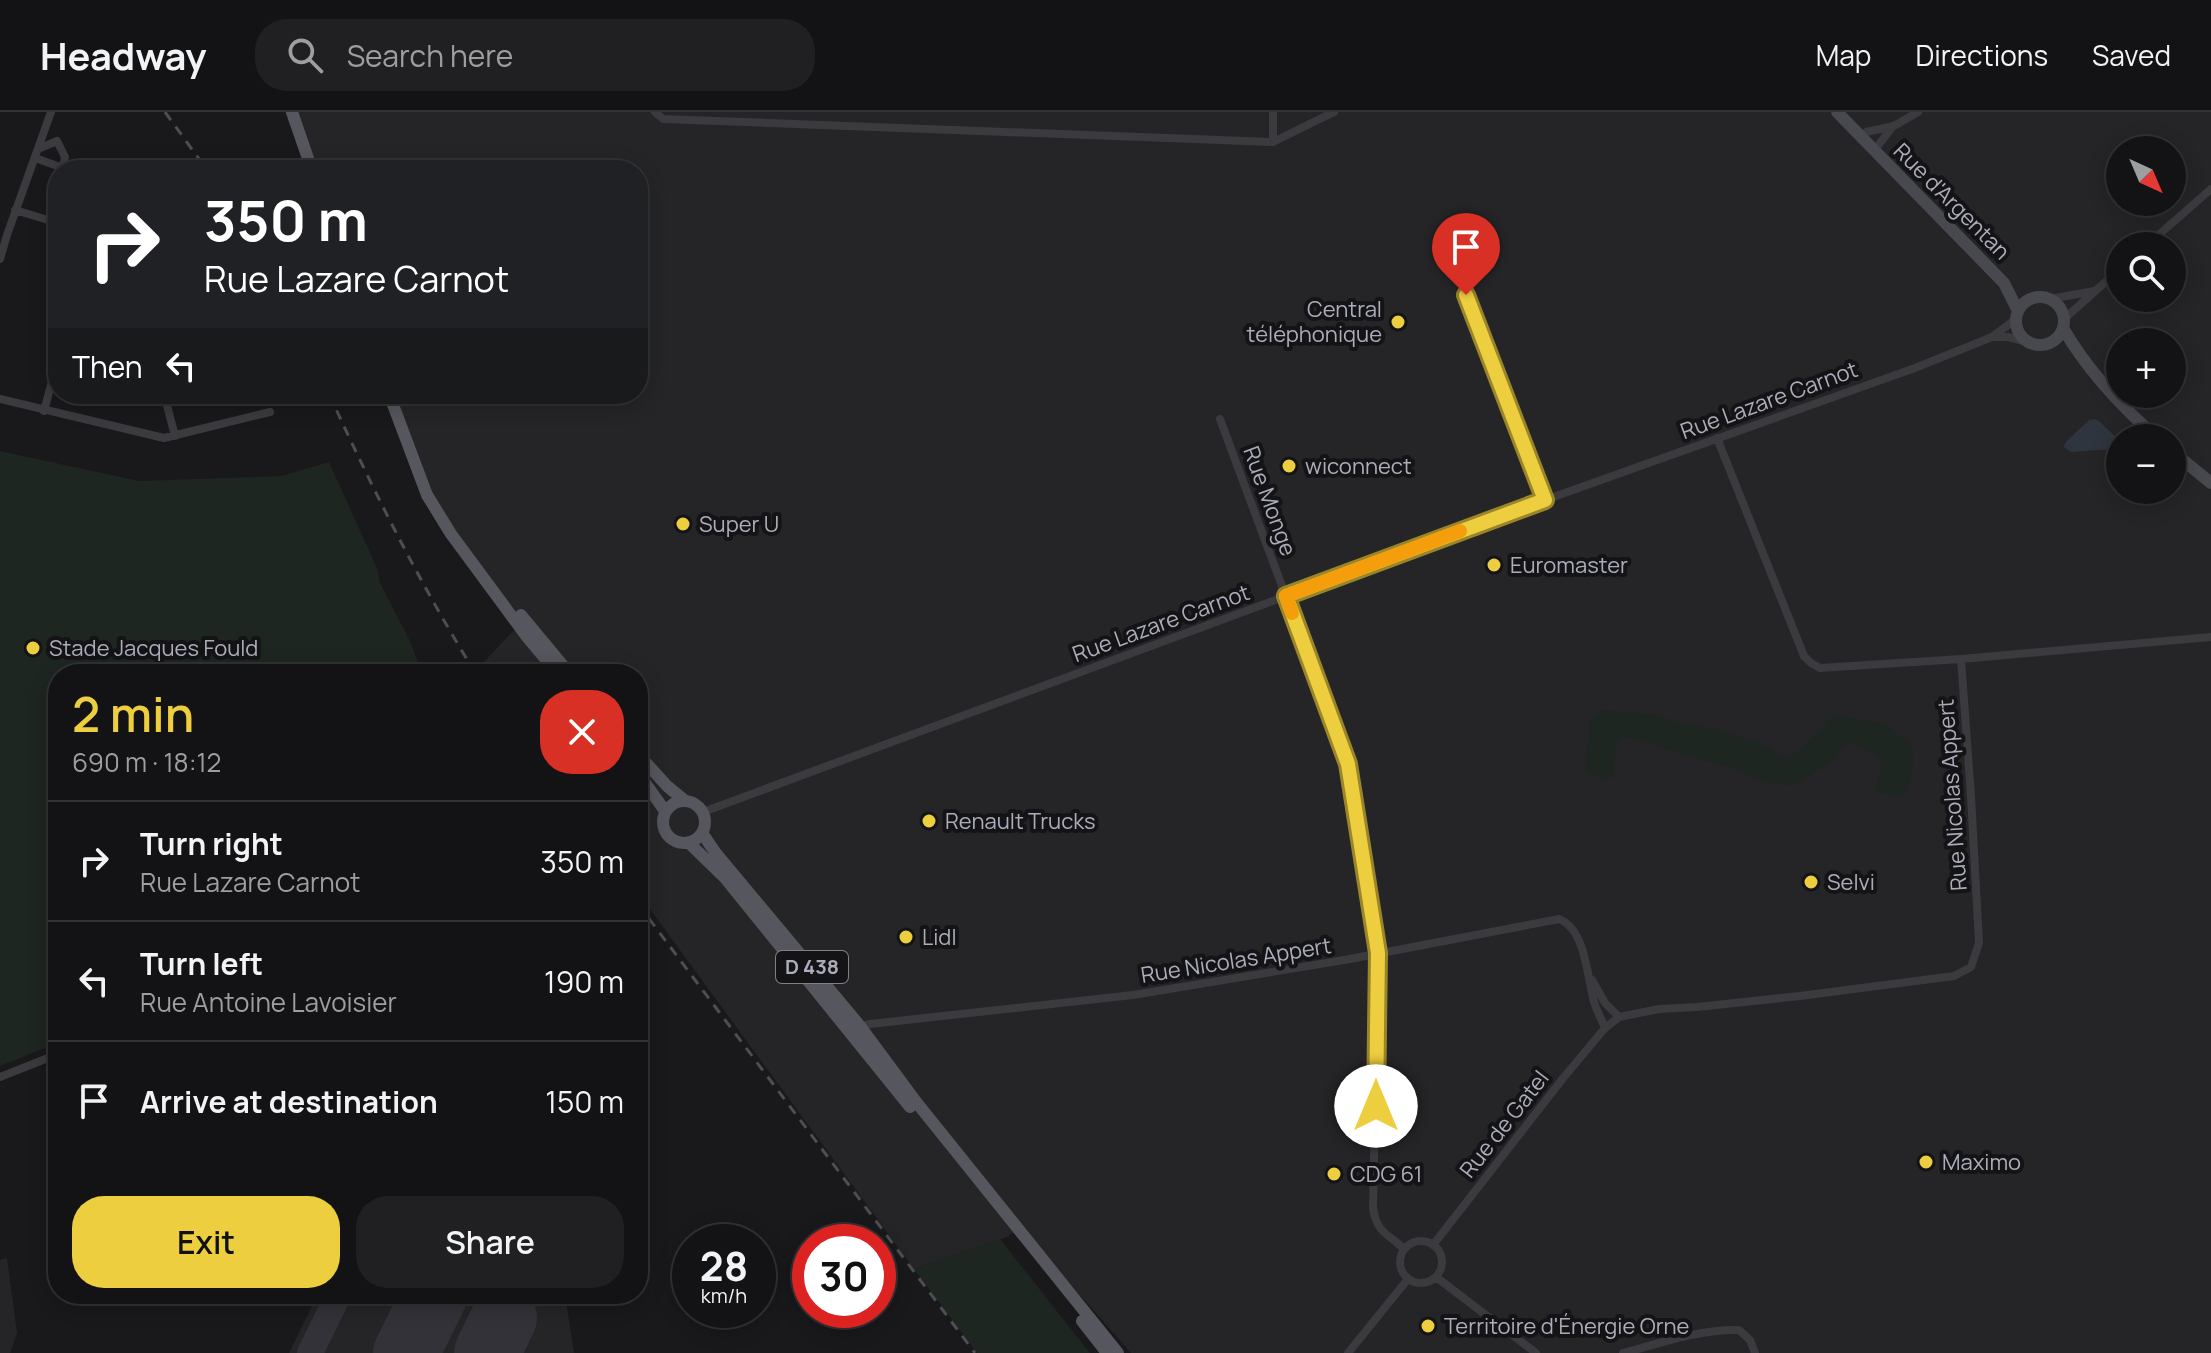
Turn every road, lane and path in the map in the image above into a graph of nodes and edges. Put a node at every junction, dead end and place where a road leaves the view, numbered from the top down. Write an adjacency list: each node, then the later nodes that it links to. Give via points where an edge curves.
1 (51, 112): 14 (street)
2 (292, 112): 12 (main road)
3 (655, 112): 10 (street, via 663,119)
4 (1273, 112): 10 (street)
5 (1334, 112): 10 (street)
6 (1837, 112): 9 (main road, Rue d'Argentan)
7 (1918, 112): 8 (street)
8 (1894, 126): 9 (street); 11 (street)
9 (1861, 137): 11 (main road, Rue d'Argentan)
10 (1273, 142)
11 (1874, 151): 20 (main road, Rue d'Argentan)
12 (309, 160)
13 (2211, 189): 16 (street)
14 (15, 210): 15 (street); 17 (street)
15 (48, 220)
16 (2162, 232)
17 (3, 234): 18 (street)
18 (0, 259)
19 (2106, 281): 21 (street)
20 (2004, 283): 23 (main road, Rue d'Argentan); 25 (main road, Rue d'Argentan)
21 (2094, 291): 24 (street); 26 (street)
22 (1466, 295): 43 (street)
23 (2035, 297): 24 (main road); 25 (main road)
24 (2050, 299): 26 (main road, via 2060,307)
25 (2017, 315): 27 (street, Rue Lazare Carnot); 28 (main road, via 2017,328)
26 (2064, 323): 29 (main road); 30 (main road)
27 (1992, 337): 28 (street, Rue Lazare Carnot); 40 (street, Rue Lazare Carnot)
28 (2028, 342): 29 (main road)
29 (2052, 342): 30 (main road)
30 (2083, 359): 38 (main road)
31 (48, 396): 35 (street)
32 (0, 399): 35 (street)
33 (167, 404): 39 (street)
34 (393, 404): 44 (main road, via 427,495)
35 (44, 411): 39 (street, via 164,438)
36 (270, 412): 39 (street)
37 (1220, 419): 45 (street, Rue Monge)
38 (2142, 424)
39 (175, 436)
40 (1717, 438): 43 (street, Rue Lazare Carnot); 47 (street, via 1811,663 1820,668)
41 (2186, 462): 42 (main road)
42 (2211, 483)
43 (1545, 500): 45 (street, Rue Lazare Carnot)
44 (451, 534): 48 (main road); 49 (main road)
45 (1286, 596): 54 (street, Rue Lazare Carnot); 57 (street, Rue Monge, via 1348,764)
46 (2211, 637): 47 (street)
47 (1961, 659): 59 (street, Rue Nicolas Appert, via 1979,943 1971,967 1954,976)
48 (550, 664)
49 (562, 664)
50 (648, 765): 52 (main road)
51 (648, 787): 53 (main road)
52 (684, 800): 53 (main road); 54 (main road)
53 (665, 811): 56 (main road, via 665,832 675,842)
54 (703, 812): 55 (main road)
55 (702, 833): 56 (main road); 61 (main road, D 438)
56 (689, 843): 61 (main road, D 438)
57 (1378, 953): 58 (street, Rue Nicolas Appert, via 1559,919 1575,932); 61 (street, Rue Nicolas Appert, via 1108,999); 66 (street, Rue Monge, via 1373,1208 1380,1229)
58 (1589, 976): 59 (street, Rue Nicolas Appert); 60 (street, Rue Nicolas Appert)
59 (1619, 1017): 60 (street, Rue Nicolas Appert)
60 (1605, 1028): 65 (street, Rue de Gatel)
61 (856, 1029): 64 (main road, D 438)
62 (48, 1058): 63 (street)
63 (0, 1077)
64 (914, 1106): 69 (main road, D 438); 70 (main road, D 438)
65 (1433, 1245): 66 (street, via 1421,1240); 67 (street, via 1442,1262)
66 (1404, 1249): 68 (street, via 1399,1263)
67 (1436, 1277): 68 (street, via 1421,1283); 72 (street)
68 (1408, 1279): 71 (street)
69 (1107, 1353)
70 (1118, 1353)
71 (1348, 1353)
72 (1536, 1353)
73 (1623, 1353): 74 (street, via 1720,1329 1739,1330)
74 (1755, 1353)

